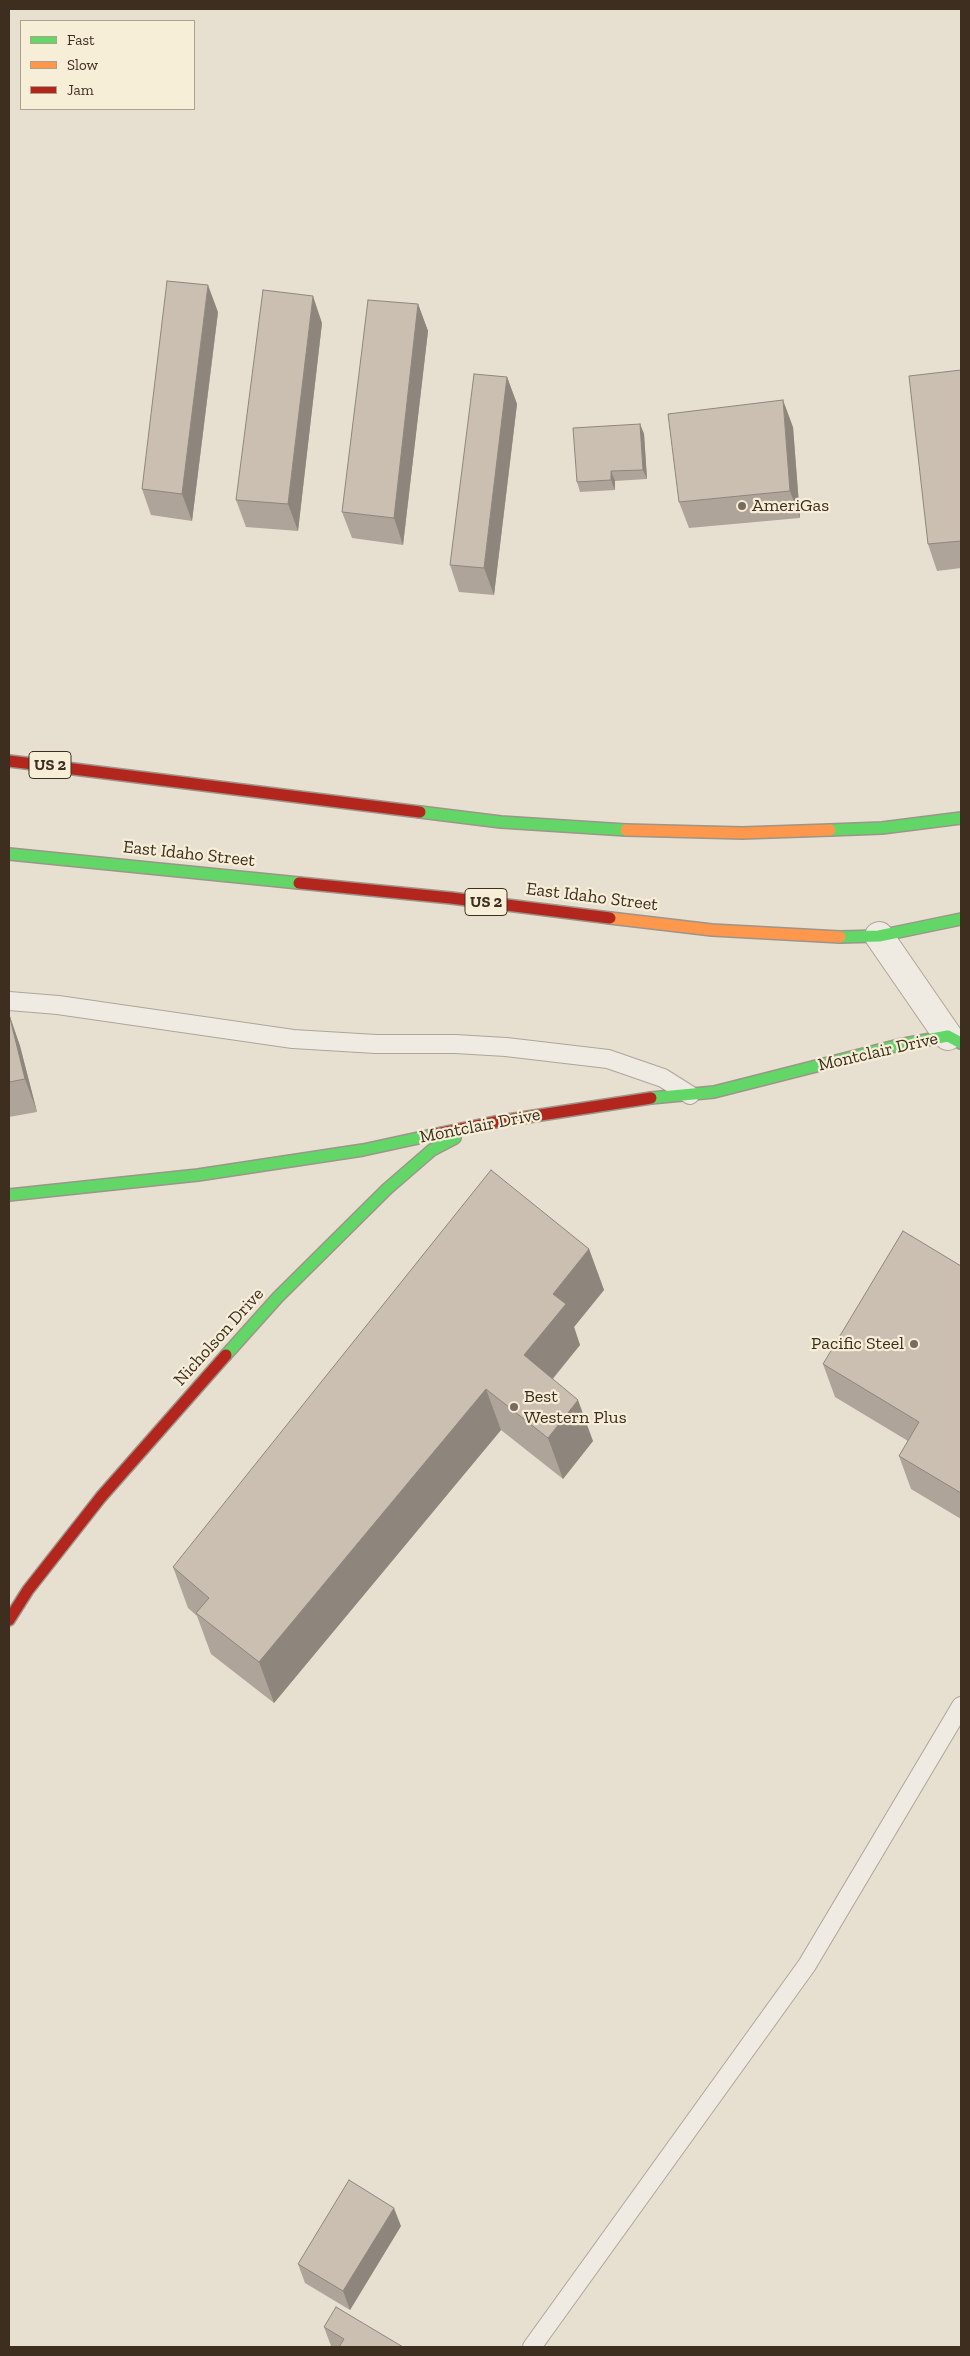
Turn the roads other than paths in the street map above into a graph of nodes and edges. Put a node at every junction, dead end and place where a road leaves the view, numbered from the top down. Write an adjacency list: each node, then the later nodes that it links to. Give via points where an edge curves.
1 (9, 761): 2 (main road, US 2, via 502,822 622,830 742,833 872,829)
2 (961, 818)
3 (9, 854): 5 (main road, East Idaho Street / US 2, via 451,898 712,930 830,937)
4 (961, 919): 5 (main road, East Idaho Street / US 2)
5 (879, 936): 7 (street, Montclair Drive)
6 (9, 1001): 8 (lane, via 293,1039 506,1047 608,1059 663,1078)
7 (955, 1040): 8 (main road, Montclair Drive, via 899,1044 714,1092)
8 (690, 1095): 9 (main road, Montclair Drive, via 638,1099)
9 (495, 1122): 10 (main road, Montclair Drive, via 363,1150 227,1171); 11 (main road, Nicholson Drive, via 432,1150 387,1189 278,1297 101,1497 28,1590)
10 (9, 1195)
11 (9, 1620)
12 (961, 1706): 13 (lane, via 807,1965)
13 (532, 2347)

